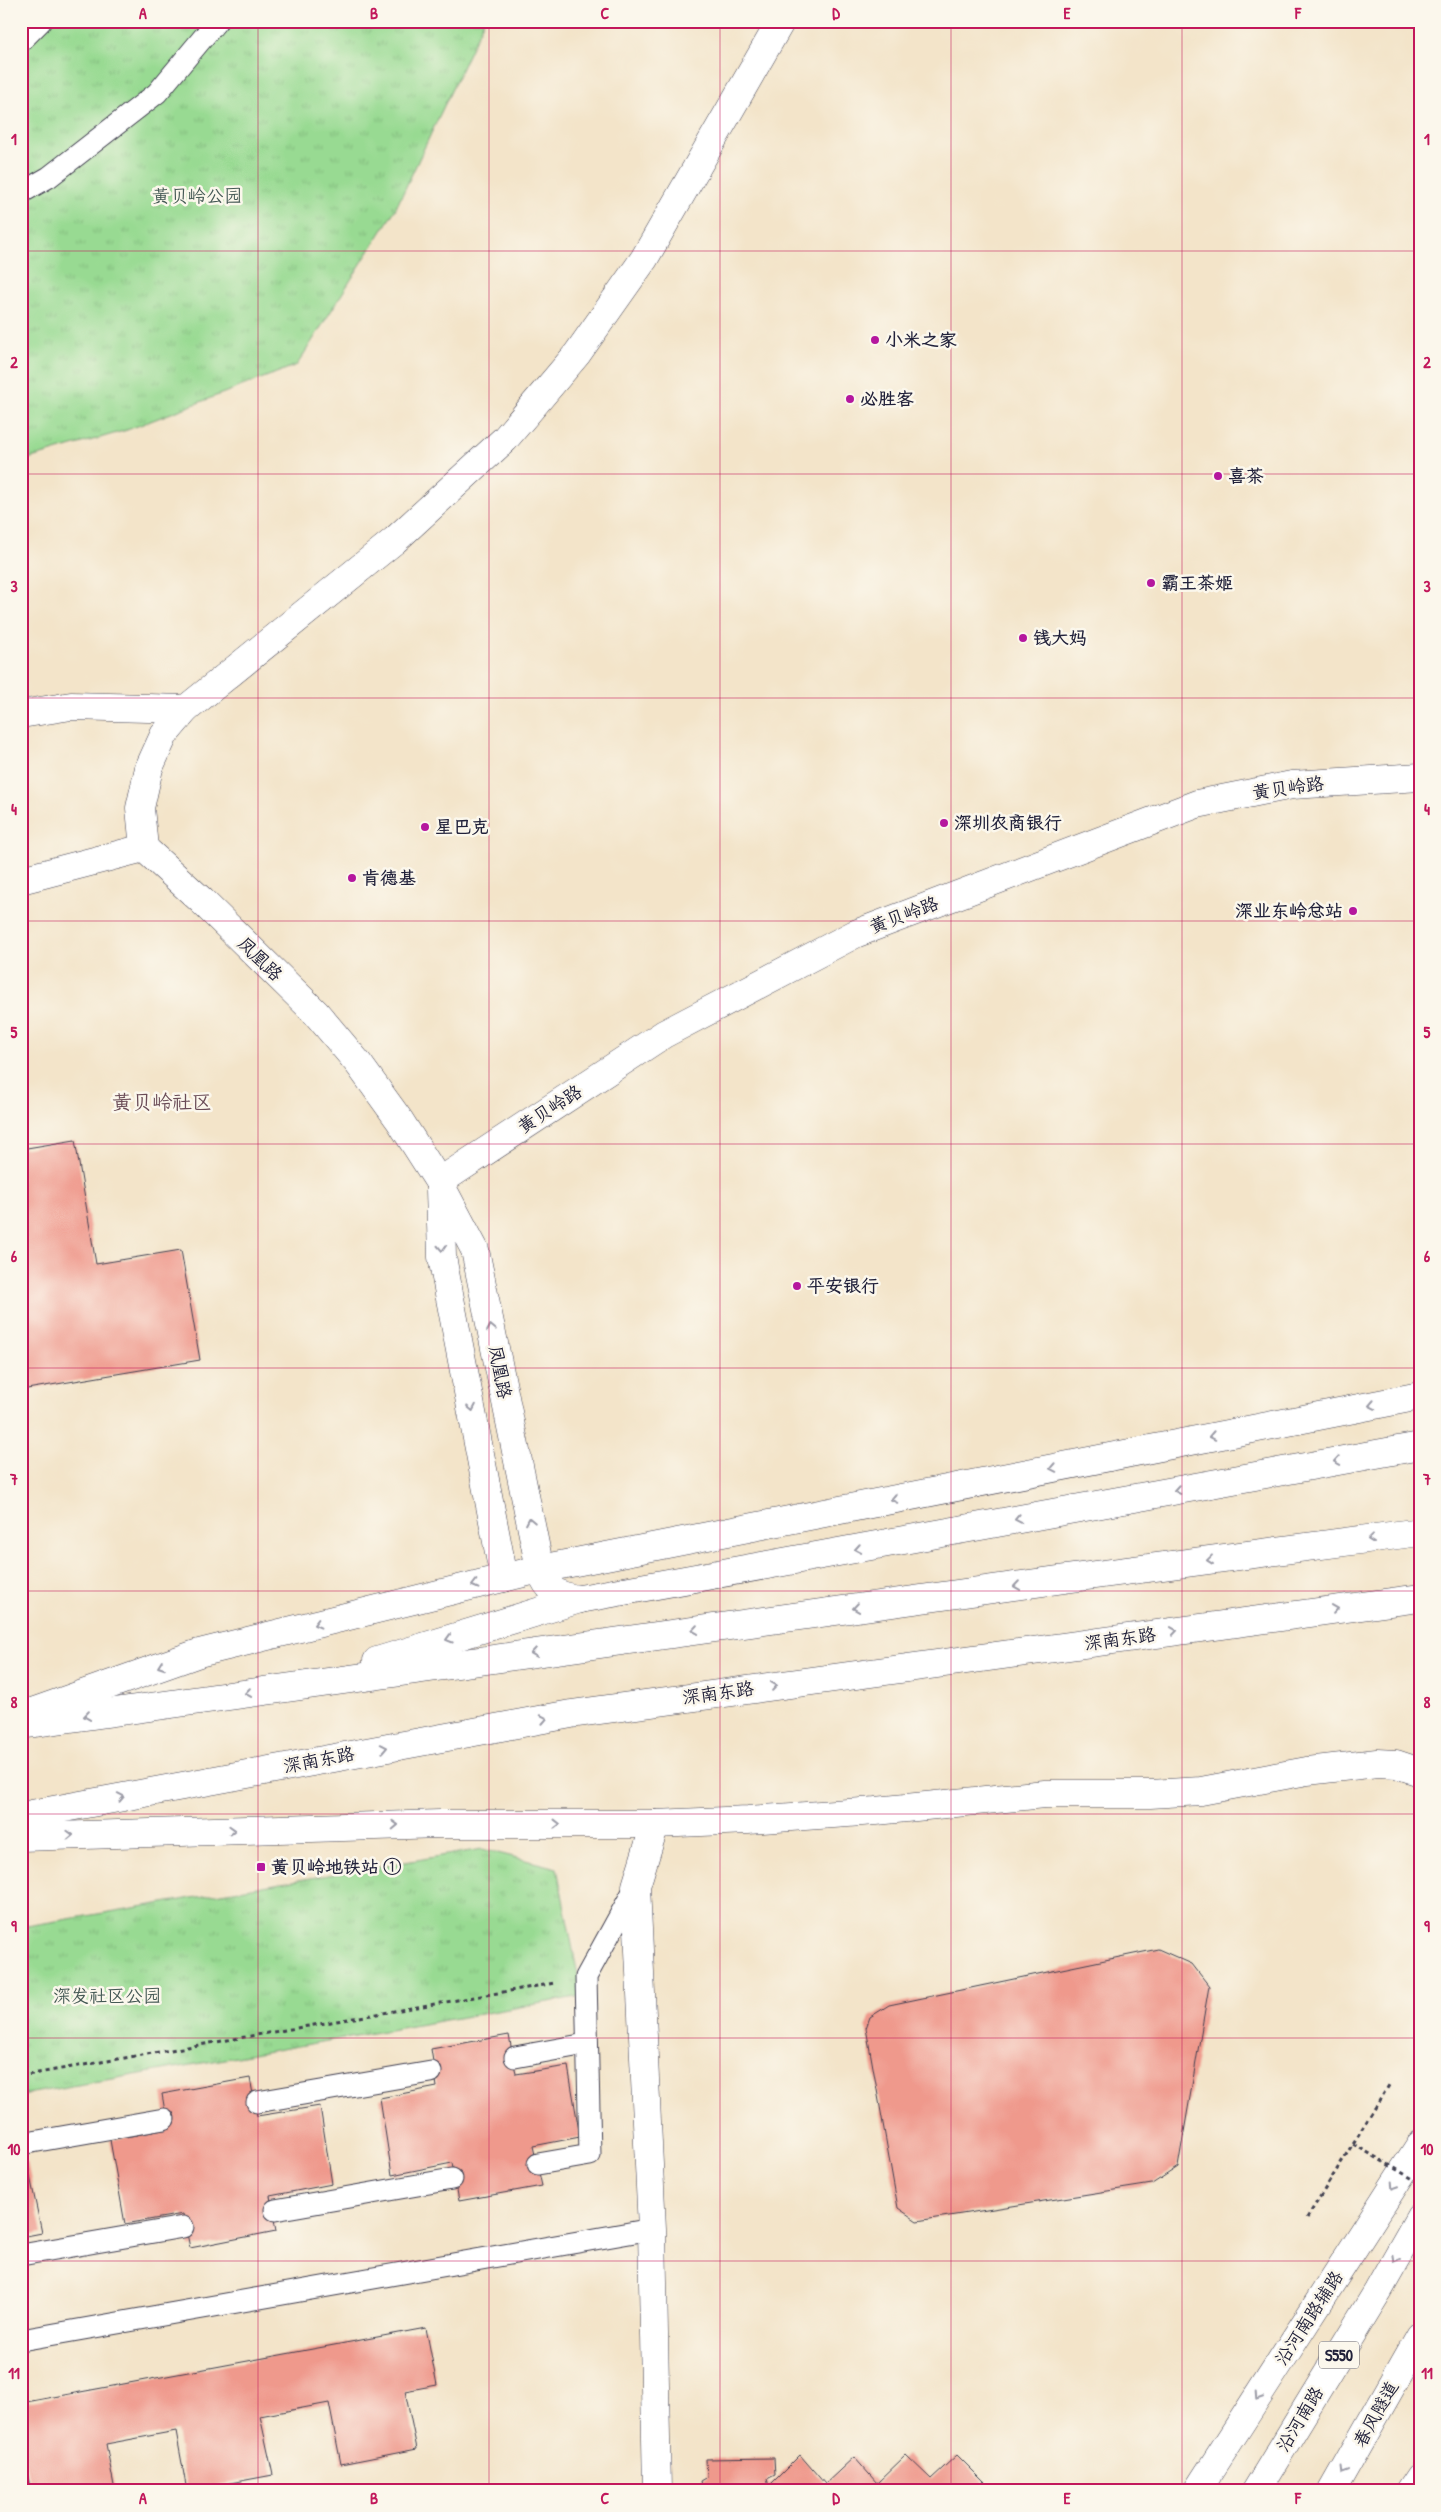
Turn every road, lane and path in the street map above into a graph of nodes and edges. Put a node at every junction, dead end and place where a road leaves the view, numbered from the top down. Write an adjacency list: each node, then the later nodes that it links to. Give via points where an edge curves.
1 (41, 21): 4 (lane)
2 (217, 21): 5 (lane, via 157,92 49,177)
3 (781, 21): 6 (main road, via 644,259 577,354 505,439 396,540)
4 (21, 40)
5 (21, 193)
6 (186, 709): 7 (main road, via 72,706); 9 (main road, via 164,735 149,768 140,808)
7 (21, 714)
8 (1420, 777): 11 (main road, 黄贝岭路, via 1292,785 1197,804 855,934 664,1034)
9 (144, 848): 10 (main road); 11 (main road, 凤凰路, via 316,1013 400,1121)
10 (21, 880)
11 (439, 1182): 15 (main road, 凤凰路, one-way to 11, via 475,1250); 16 (main road, 凤凰路, one-way to 16, via 442,1257)
12 (1420, 1396): 15 (main road, one-way to 15)
13 (1420, 1446): 18 (main road, one-way to 18)
14 (1420, 1532): 19 (main road, one-way to 19)
15 (540, 1569): 16 (main road); 18 (main road, 凤凰路, via 544,1583 554,1592 565,1598)
16 (504, 1578): 20 (main road, one-way to 20, via 198,1653)
17 (1420, 1598): 23 (main road, 深南东路, one-way to 17, via 571,1714)
18 (580, 1599): 19 (main road, one-way to 19)
19 (296, 1686): 21 (main road, one-way to 21)
20 (21, 1716)
21 (21, 1726)
22 (1420, 1772): 24 (main road, via 1396,1764 1377,1763 1307,1771 1201,1791 1045,1794 876,1811)
23 (21, 1816)
24 (655, 1824): 25 (main road, one-way to 24, via 440,1824); 26 (main road)
25 (21, 1837)
26 (636, 1886): 27 (lane); 45 (main road)
27 (586, 1977): 28 (lane); 31 (path)
28 (586, 2044): 29 (lane); 38 (lane, via 590,2155)
29 (515, 2057)
30 (431, 2072): 33 (lane)
31 (21, 2076)
32 (1391, 2082): 36 (path)
33 (258, 2102)
34 (164, 2119): 35 (lane)
35 (21, 2144)
36 (1353, 2144): 40 (path, bridge); 43 (path)
37 (1420, 2145): 51 (main road, 沿河南路辅路, one-way to 51)
38 (538, 2164)
39 (452, 2179): 41 (lane)
40 (1420, 2183)
41 (274, 2210)
42 (1420, 2217): 52 (main road, 沿河南路 / S550, one-way to 52)
43 (1307, 2218)
44 (183, 2227): 46 (lane)
45 (652, 2229): 48 (lane); 50 (main road)
46 (21, 2255)
47 (1420, 2336): 53 (main road, 春风隧道, one-way to 53)
48 (21, 2340)
49 (1420, 2476): 54 (main road)
50 (652, 2488)
51 (1197, 2491)
52 (1256, 2491)
53 (1332, 2491)
54 (1410, 2491)

